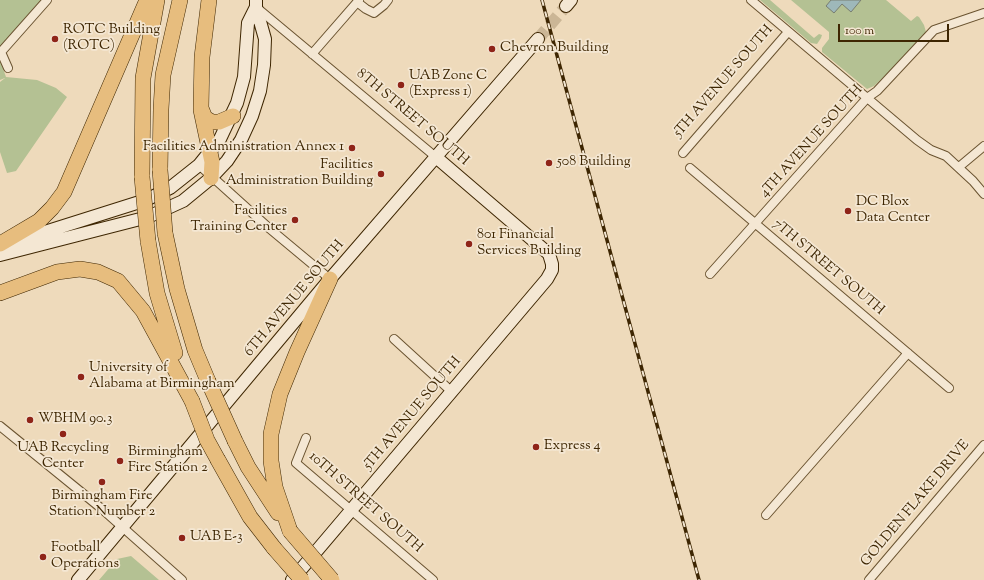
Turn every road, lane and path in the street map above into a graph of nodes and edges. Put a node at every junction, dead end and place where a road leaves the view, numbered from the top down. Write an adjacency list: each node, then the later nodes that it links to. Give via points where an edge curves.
1 (47, 0): 14 (street, via 1,52)
2 (147, 0): 28 (highway, via 64,192 39,221)
3 (157, 0): 38 (highway, bridge, via 142,78 142,177 148,241 157,293 171,343)
4 (180, 0): 45 (highway, bridge, via 163,75 160,170 165,233 177,288 195,350 208,381 248,467)
5 (388, 0): 7 (street, via 374,13)
6 (751, 0): 11 (street)
7 (358, 1): 13 (street)
8 (209, 2): 16 (highway, via 202,57)
9 (253, 2): 13 (street, 8TH STREET SOUTH); 17 (main road, via 248,23 244,77); 25 (main road, via 265,39 260,91 241,140 227,161)
10 (984, 13): 15 (street, 4TH AVENUE SOUTH, via 934,30 877,91)
11 (788, 32): 15 (street); 20 (street, 5TH AVENUE SOUTH)
12 (538, 39): 21 (main road, 6TH AVENUE SOUTH)
13 (312, 54): 21 (street, 8TH STREET SOUTH)
14 (8, 68)
15 (867, 98): 23 (street, via 917,140 946,156); 27 (street, 4TH AVENUE SOUTH)
16 (201, 108): 17 (highway, via 205,118 212,122); 19 (highway)
17 (233, 116): 19 (main road)
18 (984, 146): 23 (street)
19 (210, 153): 22 (main road); 25 (highway)
20 (683, 153)
21 (437, 158): 30 (main road, 8TH STREET SOUTH, via 549,254); 32 (main road, 6TH AVENUE SOUTH)
22 (199, 165): 25 (street); 28 (main road, via 170,188 146,200)
23 (959, 167): 26 (street)
24 (690, 168): 27 (street, 7TH STREET SOUTH)
25 (211, 178): 29 (main road, via 183,201 154,215); 32 (street)
26 (984, 194)
27 (756, 224): 31 (street, 4TH AVENUE SOUTH); 35 (street, 7TH STREET SOUTH)
28 (0, 245)
29 (0, 255)
30 (552, 264): 37 (main road, 5TH AVENUE SOUTH, via 547,279)
31 (710, 274)
32 (330, 280): 44 (main road, 6TH AVENUE SOUTH); 45 (highway, via 280,394 271,434 271,461 275,487)
33 (0, 293): 38 (highway, via 57,272 80,269 98,272 118,281 144,310)
34 (394, 340): 37 (street)
35 (908, 353): 36 (street, 7TH STREET SOUTH); 43 (street)
36 (949, 388)
37 (451, 391): 42 (main road, 5TH AVENUE SOUTH)
38 (192, 401): 49 (highway, bridge, via 207,440 250,517)
39 (0, 426): 44 (street)
40 (306, 438): 42 (street, 10TH STREET SOUTH, via 296,463)
41 (984, 444): 52 (street, GOLDEN FLAKE DRIVE)
42 (352, 511): 48 (main road, 5TH AVENUE SOUTH); 51 (street, 10TH STREET SOUTH)
43 (766, 515)
44 (123, 528): 46 (main road, 6TH AVENUE SOUTH); 47 (street)
45 (290, 531): 50 (highway, bridge)
46 (78, 580)
47 (182, 580)
48 (292, 580)
49 (302, 580)
50 (332, 580)
51 (433, 580)
52 (868, 580)

